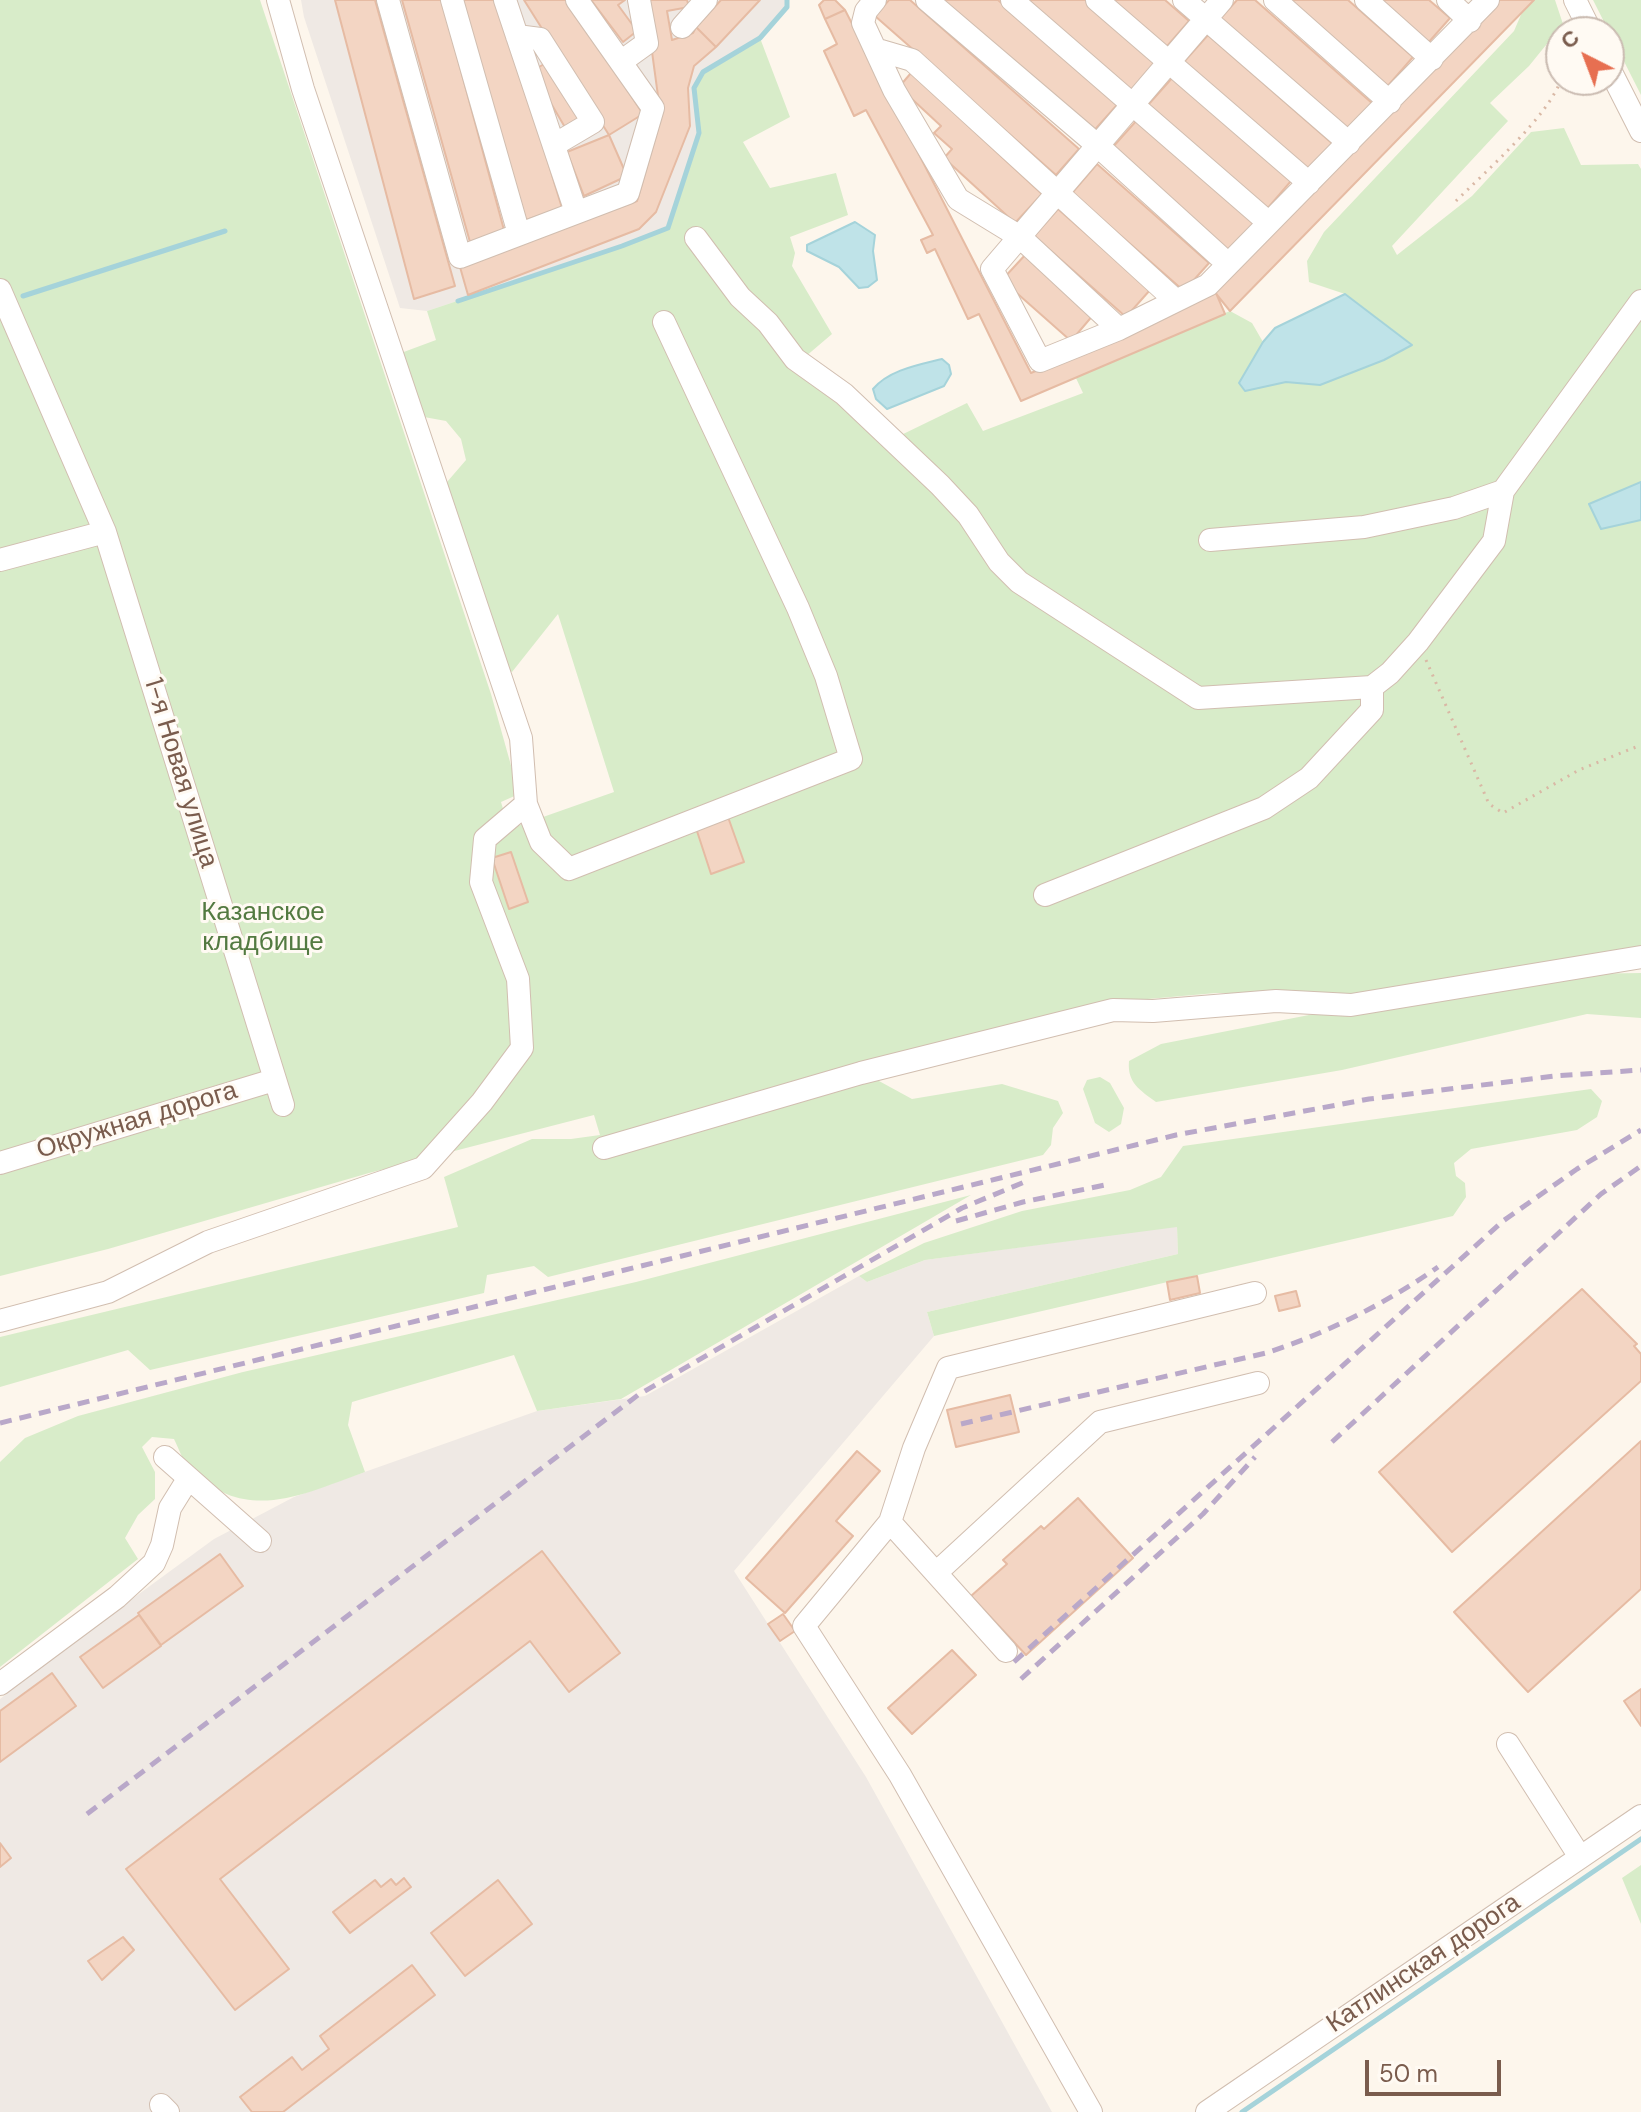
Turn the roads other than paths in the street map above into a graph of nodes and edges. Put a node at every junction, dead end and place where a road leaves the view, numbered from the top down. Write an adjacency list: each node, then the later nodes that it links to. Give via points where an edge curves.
1 (278, 0): 51 (street, via 303,89 521,738)
2 (388, 0): 37 (street, via 460,257)
3 (452, 0): 37 (street)
4 (505, 0): 21 (street)
5 (577, 0): 24 (street)
6 (639, 0): 24 (street, via 647,43)
7 (706, 0): 20 (street)
8 (875, 0): 22 (street, via 863,23)
9 (927, 0): 32 (street)
10 (1012, 0): 28 (street)
11 (1097, 0): 25 (street)
12 (1184, 0): 18 (street)
13 (1222, 0): 18 (street)
14 (1275, 0): 27 (street)
15 (1366, 0): 23 (street)
16 (1448, 0): 19 (street)
17 (1488, 0): 19 (street)
18 (1206, 19): 25 (street); 30 (street)
19 (1470, 21): 23 (street)
20 (682, 27)
21 (517, 36): 31 (street); 31 (street, via 540,39 593,122)
22 (878, 50): 34 (street, via 912,60); 38 (street, via 894,90 958,199)
23 (1432, 59): 27 (street)
24 (622, 61): 35 (street, via 653,108 628,193)
25 (1168, 63): 28 (street); 33 (street)
26 (1623, 96): 29 (street)
27 (1390, 102): 30 (street)
28 (1133, 104): 32 (street); 36 (street)
29 (1641, 131)
30 (1349, 143): 33 (street)
31 (554, 145): 35 (street)
32 (1097, 145): 34 (street); 40 (street)
33 (1309, 183): 36 (street)
34 (1058, 191): 38 (street); 42 (street)
35 (576, 212): 37 (street)
36 (1269, 223): 40 (street)
37 (519, 234)
38 (1020, 237): 45 (street); 45 (street, via 992,269 1040,361)
39 (696, 238): 50 (street, via 795,359 844,394 940,485 1019,582 1198,698)
40 (1228, 264): 42 (street, via 1208,285)
41 (0, 290): 47 (street, 1-я Новая улица)
42 (1175, 300): 45 (street)
43 (1641, 301): 46 (street)
44 (664, 322): 51 (street, via 798,608 851,759 569,869 541,842)
45 (1119, 329)
46 (1503, 491): 48 (street, via 1454,508 1364,527); 50 (street, via 1494,541 1418,642)
47 (105, 532): 49 (street); 54 (street, 1-я Новая улица)
48 (1210, 540)
49 (0, 560)
50 (1372, 687): 52 (street, via 1372,710 1347,739 1309,778 1264,808)
51 (526, 804): 59 (street, via 485,839 481,882 518,979 522,1048 423,1168 208,1242 108,1292)
52 (1045, 895)
53 (1641, 957): 56 (street, via 1351,1005 1276,1001 1113,1010 861,1073)
54 (274, 1080): 55 (street, 1-я Новая улица); 57 (street, Окружная дорога)
55 (283, 1105)
56 (604, 1148)
57 (0, 1163)
58 (1255, 1293): 63 (street, via 948,1368)
59 (0, 1321)
60 (1258, 1383): 65 (street, via 1100,1422)
61 (165, 1457): 62 (street)
62 (188, 1479): 64 (street); 67 (street, via 170,1508 154,1563)
63 (890, 1522): 65 (street); 71 (street, via 804,1626 900,1775)
64 (260, 1541)
65 (936, 1573): 66 (street)
66 (1006, 1651)
67 (0, 1684)
68 (1508, 1744): 70 (street)
69 (1641, 1816): 70 (street, Катлинская дорога)
70 (1580, 1857): 72 (street, Катлинская дорога)
71 (1091, 2112)
72 (1207, 2112)

